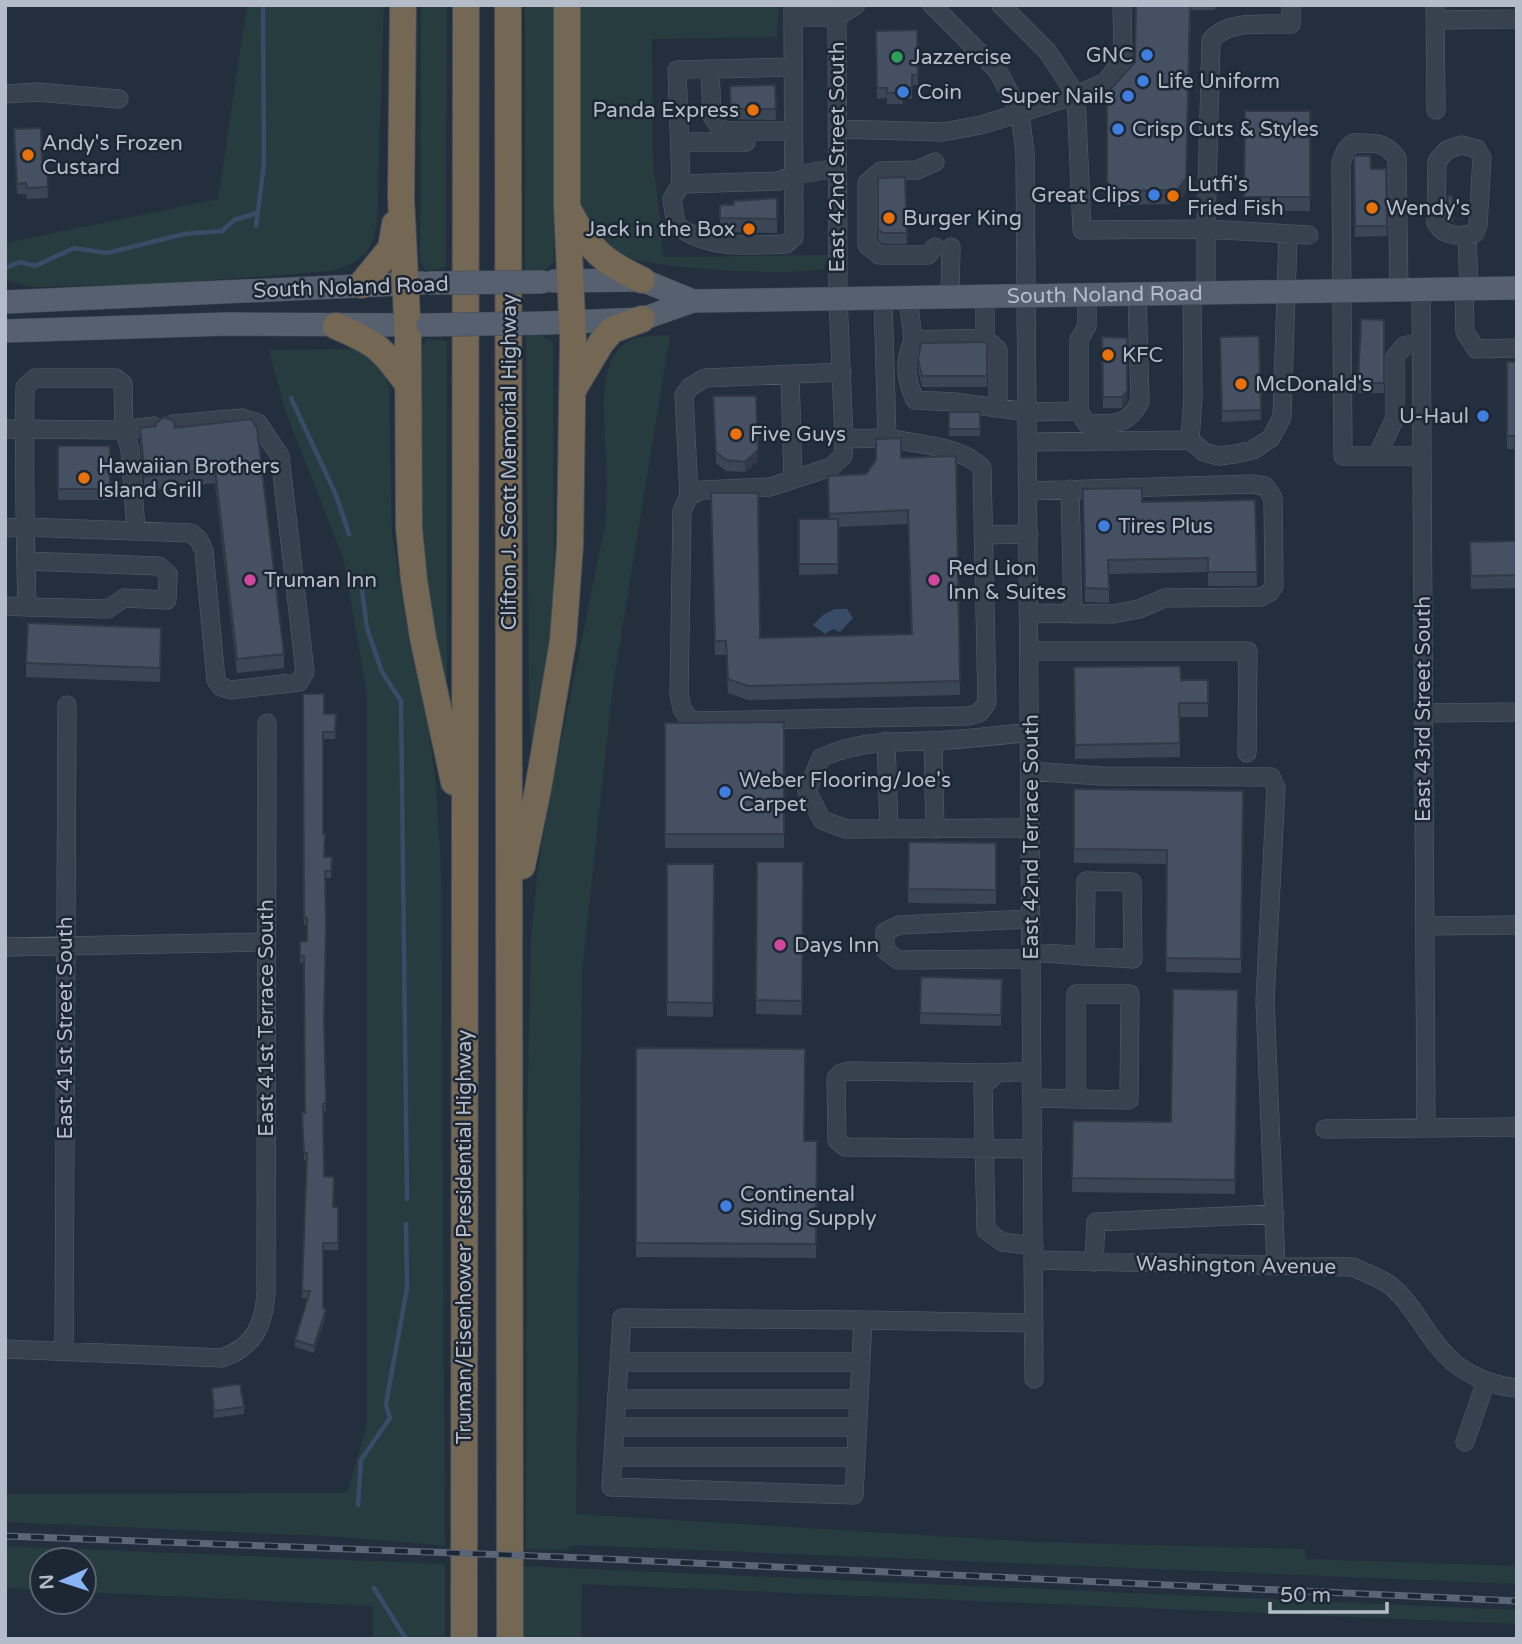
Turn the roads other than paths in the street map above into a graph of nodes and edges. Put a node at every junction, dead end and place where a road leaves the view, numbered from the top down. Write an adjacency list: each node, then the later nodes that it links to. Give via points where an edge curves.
1 (403, 5): 28 (highway)
2 (466, 5): 112 (highway, Clifton J. Scott Memorial Highway)
3 (508, 5): 113 (highway, Clifton J. Scott Memorial Highway)
4 (567, 5): 29 (highway)
5 (856, 5): 12 (street)
6 (1001, 5): 17 (street, via 1047,51)
7 (1122, 5): 17 (street, via 1123,59 1106,82)
8 (1291, 5): 30 (street, via 1290,24 1240,25 1219,30 1211,40)
9 (942, 9): 20 (street, via 998,71)
10 (793, 11): 12 (street); 14 (street)
11 (1435, 12): 13 (street); 19 (street)
12 (837, 17): 21 (street, East 42nd Street South)
13 (1517, 19)
14 (793, 66): 15 (street); 22 (street)
15 (710, 69): 22 (street, via 712,116 720,128); 23 (street, via 677,69)
16 (5, 94): 18 (street)
17 (1076, 95): 20 (street); 30 (street, via 1082,230)
18 (119, 99)
19 (1436, 110)
20 (1020, 113): 21 (street, via 943,132); 47 (street, East 42nd Terrace South)
21 (837, 130): 25 (street, East 42nd Street South)
22 (792, 136): 23 (street); 26 (street)
23 (680, 142): 27 (street)
24 (935, 162): 48 (street, via 917,170 881,171 867,183 867,245 879,256 928,255 943,247)
25 (837, 167): 26 (street); 52 (street, East 42nd Street South)
26 (795, 175): 27 (street, via 778,181); 27 (street, via 794,237 786,244 719,245 684,232 676,225 672,199)
27 (681, 184)
28 (401, 198): 36 (highway); 37 (highway, via 391,248)
29 (567, 206): 34 (highway); 35 (highway, via 580,232 601,257)
30 (1206, 229): 32 (street); 44 (street)
31 (1309, 235): 32 (street)
32 (1288, 236): 43 (street)
33 (1467, 236): 33 (street, via 1448,234 1436,223 1437,161 1447,150 1461,145 1477,149 1482,158 1478,225 1475,233); 39 (street)
34 (571, 280): 35 (main road, South Noland Road); 36 (main road, South Noland Road, bridge); 57 (highway)
35 (642, 280): 53 (main road, South Noland Road)
36 (416, 283): 37 (main road, South Noland Road); 58 (highway)
37 (361, 285): 55 (main road, South Noland Road)
38 (1517, 288): 39 (main road, South Noland Road)
39 (1466, 289): 41 (main road, South Noland Road); 64 (street, via 1465,332 1476,349)
40 (5, 290): 55 (main road)
41 (1410, 290): 42 (main road, South Noland Road); 42 (street, East 43rd Street South, via 1397,158 1378,142 1353,143 1340,162); 63 (street, East 43rd Street South)
42 (1343, 291): 43 (main road, South Noland Road); 83 (street, via 1343,456)
43 (1285, 292): 44 (main road, South Noland Road); 81 (street, via 1282,417 1271,438 1253,450 1219,456 1204,452)
44 (1199, 293): 46 (main road, South Noland Road); 81 (street)
45 (1087, 294): 46 (main road, South Noland Road); 47 (main road, South Noland Road); 72 (street, via 1087,326 1079,340)
46 (1137, 294): 72 (street, via 1140,402 1132,416 1119,423 1087,424)
47 (1027, 295): 49 (main road, South Noland Road); 73 (street, East 42nd Terrace South)
48 (950, 296): 49 (main road, South Noland Road); 51 (main road, South Noland Road)
49 (985, 296): 61 (street)
50 (883, 297): 51 (main road, South Noland Road); 52 (main road, South Noland Road); 65 (street)
51 (908, 297): 62 (street)
52 (838, 298): 53 (main road, South Noland Road); 67 (street, East 42nd Street South)
53 (693, 301): 56 (main road, South Noland Road)
54 (5, 302): 55 (main road, South Noland Road)
55 (33, 302)
56 (642, 319): 57 (main road, South Noland Road); 70 (highway, via 612,330)
57 (573, 323): 58 (main road, South Noland Road, bridge); 70 (highway)
58 (417, 325): 59 (main road, South Noland Road); 69 (highway)
59 (336, 327): 60 (main road, South Noland Road, via 228,324); 69 (highway, via 368,340 386,354)
60 (5, 331)
61 (985, 338): 62 (street); 71 (street, via 998,350)
62 (913, 340): 66 (street)
63 (1421, 342): 83 (street, via 1404,346 1395,357 1395,418); 84 (street, East 43rd Street South)
64 (1517, 348)
65 (885, 357): 66 (street); 79 (street)
66 (906, 358): 71 (street, via 915,400)
67 (842, 372): 68 (street); 80 (street, East 42nd Street South)
68 (790, 374): 85 (street); 88 (street, via 705,377 690,387 684,395)
69 (407, 383): 112 (highway, via 414,580)
70 (573, 390): 113 (highway, via 563,641)
71 (998, 408): 73 (street)
72 (1080, 411): 73 (street)
73 (1028, 412): 82 (street, East 42nd Terrace South)
74 (173, 424): 91 (street, via 242,418 258,423 280,456 305,672 299,682 231,690 221,687 216,680 204,551 199,540 191,533)
75 (154, 426): 78 (street)
76 (5, 429): 77 (street)
77 (24, 429): 78 (street); 78 (street, via 25,387 35,378 116,378 123,384); 89 (street)
78 (124, 430): 91 (street, via 130,449)
79 (887, 438): 80 (street); 92 (street, via 974,459 982,468)
80 (844, 439): 85 (street, via 843,456 831,467)
81 (1189, 440): 82 (street)
82 (1028, 442): 87 (street, East 42nd Terrace South)
83 (1377, 456): 84 (street)
84 (1422, 456): 102 (street, East 43rd Street South)
85 (793, 478): 88 (street, via 770,487 702,490)
86 (1070, 489): 87 (street); 98 (street); 98 (street, via 1251,484 1265,486 1273,498 1274,586 1270,592 1261,597 1165,598 1114,614)
87 (1028, 491): 93 (street, East 42nd Terrace South)
88 (689, 496): 92 (street, via 682,512 679,694 691,721 979,713 988,703)
89 (25, 527): 90 (street); 91 (street); 94 (street)
90 (5, 528)
91 (136, 530)
92 (983, 534): 93 (street)
93 (1029, 534): 97 (street, East 42nd Terrace South)
94 (26, 561): 96 (street); 96 (street, via 159,566 168,574 167,600 124,598 108,610)
95 (5, 606): 96 (street)
96 (27, 607)
97 (1029, 613): 98 (street); 99 (street, East 42nd Terrace South)
98 (1073, 614)
99 (1029, 651): 104 (street, East 42nd Terrace South); 107 (street, via 1248,651)
100 (67, 705): 118 (street, East 41st Street South)
101 (1517, 712): 102 (street)
102 (1423, 713): 116 (street, East 43rd Street South)
103 (267, 723): 117 (street, East 41st Terrace South)
104 (1030, 732): 105 (street); 108 (street, East 42nd Terrace South)
105 (933, 740): 106 (street); 111 (street)
106 (886, 741): 110 (street); 110 (street, via 841,748 821,758 807,791 822,820 846,830)
107 (1247, 753)
108 (1030, 771): 109 (street, East 42nd Terrace South); 131 (street, via 1271,777 1276,788 1265,1001)
109 (1031, 828): 111 (street); 114 (street, East 42nd Terrace South)
110 (889, 829): 111 (street)
111 (935, 829)
112 (465, 836): 151 (highway, Truman/Eisenhower Presidential Highway)
113 (511, 919): 152 (highway)
114 (1031, 919): 120 (street, East 42nd Terrace South); 120 (street, via 899,925 885,932 885,950 898,960)
115 (1517, 925): 116 (street)
116 (1425, 926): 127 (street, East 43rd Street South)
117 (265, 942): 118 (street); 138 (street, East 41st Terrace South, via 265,1313 260,1328 252,1341 222,1358)
118 (65, 946): 119 (street); 138 (street, East 41st Street South)
119 (5, 947)
120 (1032, 956): 121 (street); 122 (street, East 42nd Terrace South)
121 (1086, 956): 121 (street, via 1086,881 1132,882 1133,959)
122 (1032, 1071): 123 (street); 124 (street, East 42nd Terrace South)
123 (997, 1073): 129 (street, via 983,1086); 129 (street, via 850,1071 836,1078 837,1140 845,1147)
124 (1032, 1098): 125 (street); 130 (street, East 42nd Terrace South)
125 (1076, 1099): 125 (street, via 1076,994 1130,994 1129,1100)
126 (1517, 1127): 127 (street)
127 (1426, 1128): 128 (street)
128 (1325, 1129)
129 (984, 1149): 130 (street); 132 (street, Washington Avenue, via 986,1230 1002,1242)
130 (1033, 1149): 132 (street, East 42nd Terrace South)
131 (1275, 1214): 133 (street, via 1096,1222); 134 (street)
132 (1034, 1253): 133 (street, Washington Avenue); 136 (street, East 42nd Terrace South)
133 (1094, 1262): 134 (street, Washington Avenue)
134 (1276, 1266): 142 (street, Washington Avenue, via 1353,1268 1390,1285 1445,1355)
135 (863, 1320): 136 (street); 139 (street, via 622,1318); 140 (street)
136 (1034, 1323): 141 (street, East 42nd Terrace South)
137 (5, 1349): 138 (street)
138 (64, 1350)
139 (619, 1362): 140 (street); 144 (street)
140 (861, 1362): 145 (street)
141 (1034, 1379)
142 (1486, 1381): 143 (street, Washington Avenue); 148 (street)
143 (1517, 1388)
144 (617, 1399): 145 (street); 146 (street)
145 (859, 1399): 147 (street)
146 (615, 1427): 147 (street); 149 (street)
147 (858, 1427): 150 (street)
148 (1465, 1442)
149 (613, 1457): 150 (street); 150 (street, via 611,1487 854,1495)
150 (856, 1457)
151 (464, 1639)
152 (510, 1639)

